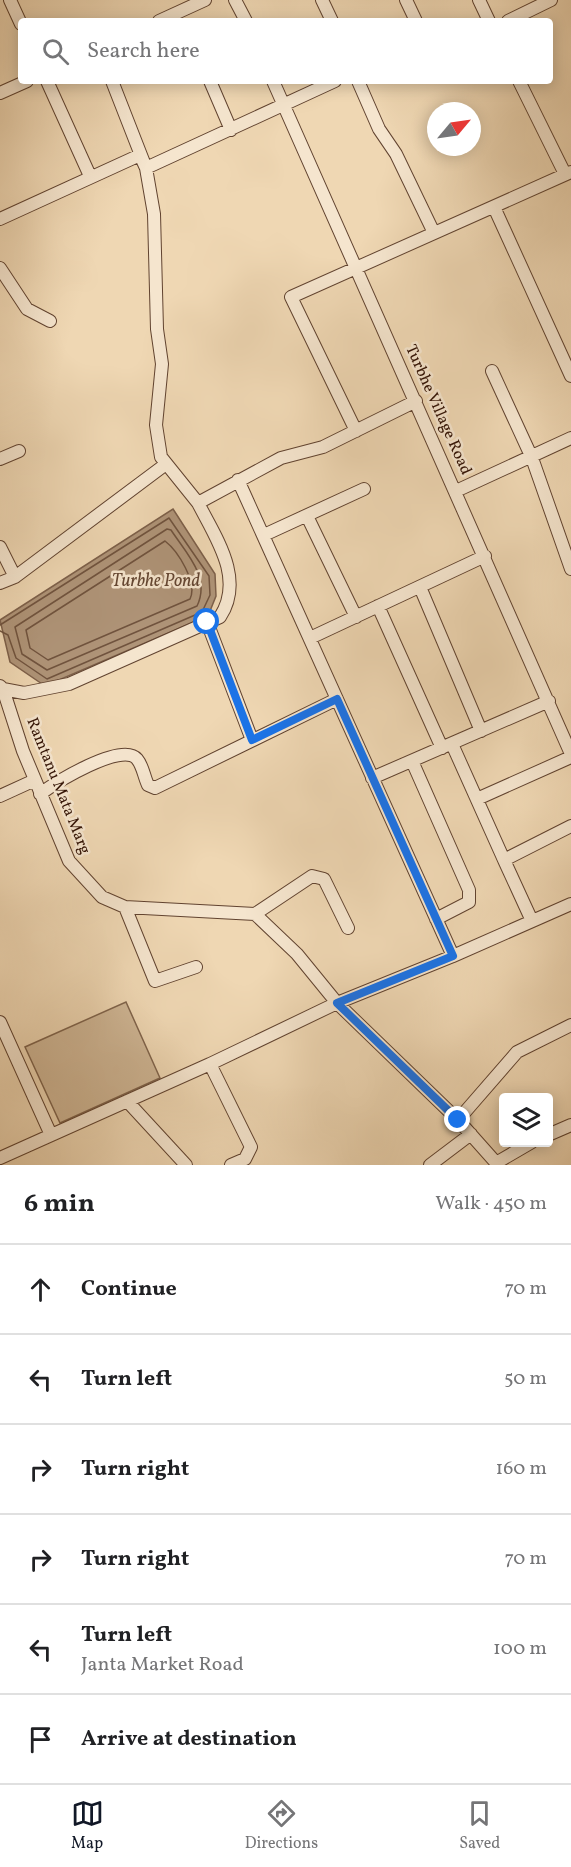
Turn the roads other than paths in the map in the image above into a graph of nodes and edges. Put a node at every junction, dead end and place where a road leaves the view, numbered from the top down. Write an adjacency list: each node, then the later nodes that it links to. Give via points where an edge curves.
1 (10, 0): 9 (street)
2 (205, 0): 8 (street)
3 (322, 0): 11 (street)
4 (406, 0): 12 (street)
5 (478, 0): 13 (street)
6 (551, 0): 14 (street)
7 (239, 1): 10 (street)
8 (181, 16)
9 (18, 18)
10 (245, 18)
11 (331, 18)
12 (415, 18)
13 (487, 18)
14 (514, 18)
15 (20, 84): 23 (street)
16 (48, 84): 28 (street)
17 (113, 84): 26 (street)
18 (211, 84): 25 (street)
19 (274, 84): 24 (street, Turbhe Village Road)
20 (329, 84): 24 (street)
21 (359, 84): 31 (street)
22 (521, 84): 27 (street)
23 (0, 93)
24 (284, 106): 25 (street); 33 (street, Turbhe Village Road)
25 (231, 130): 26 (street)
26 (146, 168): 28 (street, via 140,155); 43 (street, via 154,214 157,329 162,364 156,425 161,457)
27 (568, 173): 29 (street)
28 (90, 176): 30 (street)
29 (494, 207): 31 (street); 36 (street)
30 (0, 219)
31 (434, 233): 33 (street)
32 (0, 268): 34 (street, via 27,309)
33 (357, 268): 37 (street, Turbhe Village Road); 38 (street, via 291,297)
34 (50, 321)
35 (492, 371): 41 (street)
36 (571, 376)
37 (416, 401): 38 (street); 46 (street, Turbhe Village Road)
38 (356, 431): 44 (street, via 323,447 281,458)
39 (571, 438): 41 (street)
40 (19, 451): 42 (street)
41 (532, 458): 46 (street); 52 (street)
42 (0, 459)
43 (166, 464): 47 (street); 53 (street)
44 (238, 480): 47 (street); 49 (street)
45 (364, 489): 48 (street)
46 (456, 491): 51 (street, Turbhe Village Road)
47 (198, 503): 58 (street, via 228,565 231,587 229,603 220,617)
48 (307, 516): 49 (street); 57 (street)
49 (264, 536): 59 (street)
50 (0, 547): 53 (street)
51 (485, 556): 55 (street); 62 (street, Turbhe Village Road)
52 (571, 569)
53 (15, 577): 54 (street)
54 (0, 583)
55 (420, 587): 56 (street); 63 (street)
56 (378, 606): 57 (street); 65 (street)
57 (356, 617): 59 (street)
58 (207, 622): 60 (street, via 69,684 24,693); 64 (street)
59 (309, 638): 61 (street)
60 (1, 688): 69 (street, Ramtanu Mata Marg)
61 (337, 699): 64 (street); 68 (street)
62 (549, 701): 63 (street); 66 (street, Turbhe Village Road)
63 (481, 731): 65 (street)
64 (252, 740): 70 (street, via 155,788 148,785 136,758 127,753 74,773)
65 (447, 746): 67 (street); 72 (street)
66 (571, 755): 72 (street)
67 (412, 761): 68 (street); 78 (street, via 470,890 469,903)
68 (372, 778): 78 (street)
69 (35, 780): 70 (street, Ramtanu Mata Marg); 71 (street)
70 (40, 794): 76 (street, Ramtanu Mata Marg, via 69,861 102,897)
71 (0, 796)
72 (477, 799): 74 (street)
73 (571, 826): 74 (street)
74 (504, 860): 79 (street)
75 (571, 904): 79 (street)
76 (125, 907): 77 (street, Ramtanu Mata Marg); 82 (street, via 155,981)
77 (255, 914): 80 (street, via 312,876 320,876); 83 (street, via 297,954)
78 (436, 919): 81 (street)
79 (532, 921): 81 (street)
80 (348, 928)
81 (453, 956): 83 (street)
82 (196, 967)
83 (337, 1003): 86 (street); 88 (street)
84 (0, 1022): 92 (street)
85 (571, 1025): 88 (street, via 517,1052)
86 (210, 1064): 87 (street); 97 (street, via 251,1147 245,1159)
87 (127, 1101): 92 (street); 96 (street)
88 (458, 1120): 91 (street)
89 (571, 1125): 90 (street)
90 (553, 1132)
91 (471, 1134): 95 (street); 98 (street)
92 (51, 1135): 94 (street)
93 (525, 1147): 95 (street)
94 (0, 1158)
95 (497, 1164)
96 (186, 1165)
97 (231, 1165)
98 (430, 1165)

